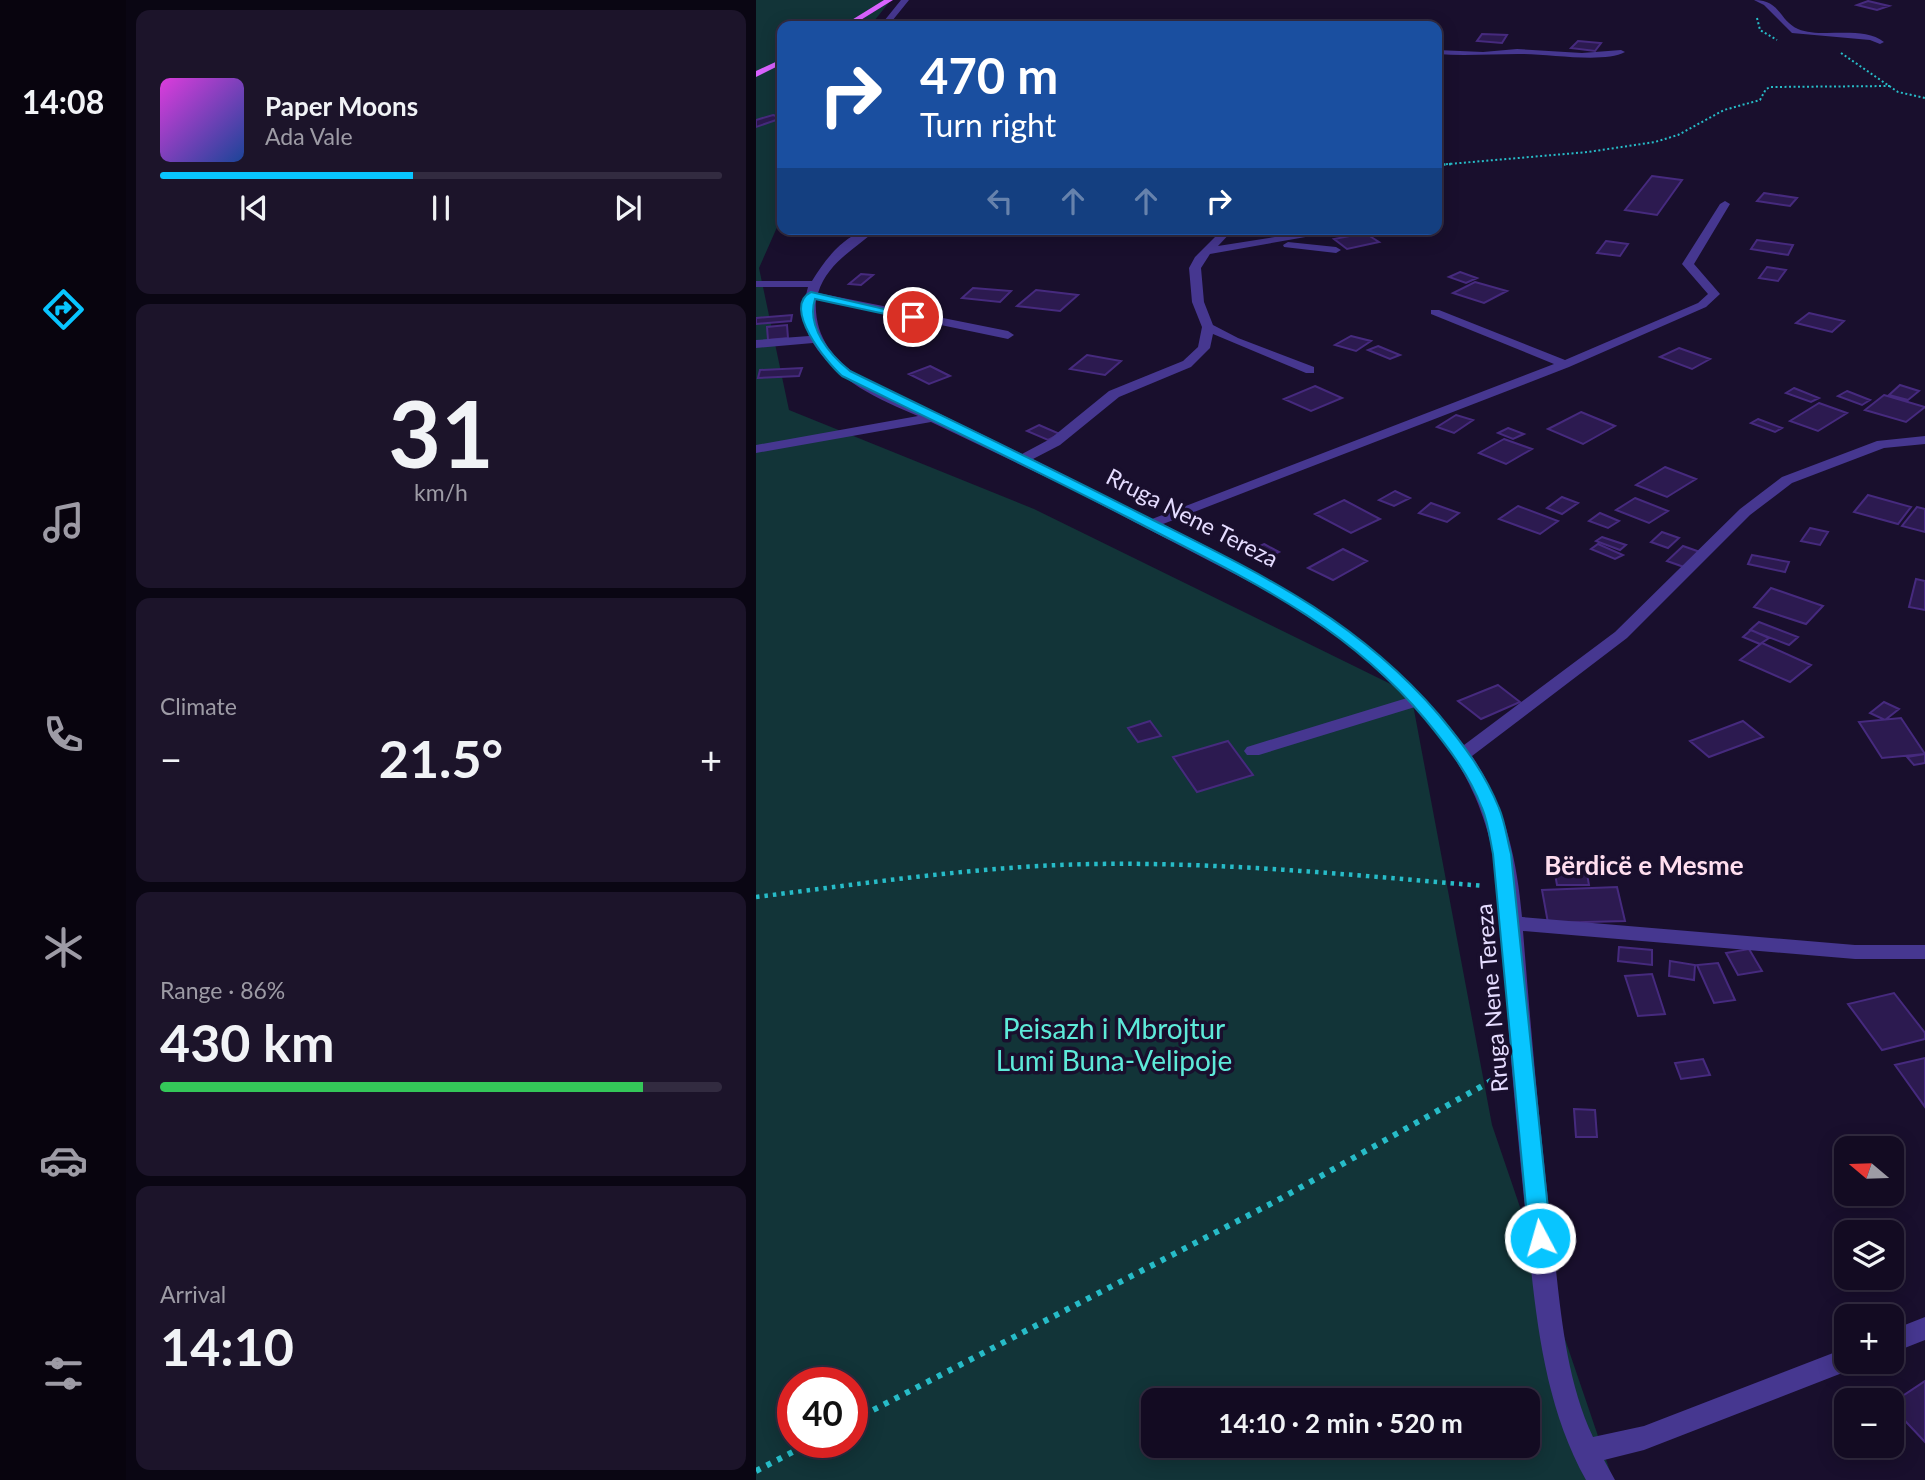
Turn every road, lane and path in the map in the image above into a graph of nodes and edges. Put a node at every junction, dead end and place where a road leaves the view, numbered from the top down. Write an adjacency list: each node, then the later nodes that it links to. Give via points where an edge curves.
1 (889, 0): 4 (main road)
2 (905, 0): 5 (street)
3 (1763, 1): 6 (path, via 1756,23); 7 (street, via 1795,31)
4 (854, 21)
5 (888, 21)
6 (1781, 42)
7 (1880, 42)
8 (1831, 51): 13 (path, via 1851,58)
9 (1442, 52): 10 (street)
10 (1621, 52)
11 (777, 64): 12 (main road)
12 (756, 74)
13 (1890, 86): 14 (path); 15 (path, via 1771,87 1760,100 1724,110 1655,142)
14 (1925, 98)
15 (1442, 165)
16 (1725, 204): 30 (street, via 1688,264 1714,293 1702,305)
17 (863, 235): 24 (street, via 840,250)
18 (1224, 235): 22 (street)
19 (1311, 235): 20 (street)
20 (1247, 246): 21 (street); 22 (street)
21 (1336, 250)
22 (1209, 251): 26 (street, via 1195,268 1198,302)
23 (756, 284): 24 (street)
24 (813, 290): 27 (street); 28 (street, Rruga Nene Tereza, via 807,305)
25 (1435, 312): 30 (street)
26 (1208, 327): 31 (street); 37 (street, via 1204,348 1187,364 1114,394 1055,442)
27 (1007, 335)
28 (815, 339): 29 (street); 32 (street, Rruga Nene Tereza, via 846,373)
29 (756, 344)
30 (1565, 364): 38 (street)
31 (1310, 370)
32 (935, 417): 33 (street); 37 (street, Rruga Nene Tereza)
33 (896, 427): 35 (street); 36 (street, via 876,436)
34 (1925, 440): 41 (street, via 1882,444 1787,480 1745,512 1621,635)
35 (756, 449)
36 (756, 455)
37 (1023, 459): 38 (street, Rruga Nene Tereza)
38 (1151, 524): 39 (street, Rruga Nene Tereza, via 1288,595 1347,634)
39 (1418, 701): 40 (street); 41 (street, Rruga Nene Tereza)
40 (1253, 751)
41 (1463, 754): 42 (street, Rruga Nene Tereza, via 1491,809)
42 (1507, 886): 43 (path, via 1242,866 1093,863 987,869); 44 (street, Rruga Nene Tereza)
43 (756, 897)
44 (1511, 923): 45 (street, via 1855,952); 46 (street, Rruga Nene Tereza)
45 (1925, 952)
46 (1522, 1061): 50 (path, via 1485,1087 1278,1200); 51 (street, Rruga Nene Tereza, via 1552,1345 1560,1386)
47 (1925, 1328): 48 (street)
48 (1904, 1337)
49 (1834, 1365): 51 (street, via 1644,1438)
50 (868, 1413)
51 (1584, 1452): 54 (street, Rruga Nene Tereza)
52 (781, 1458): 53 (path)
53 (756, 1471)
54 (1601, 1480)

